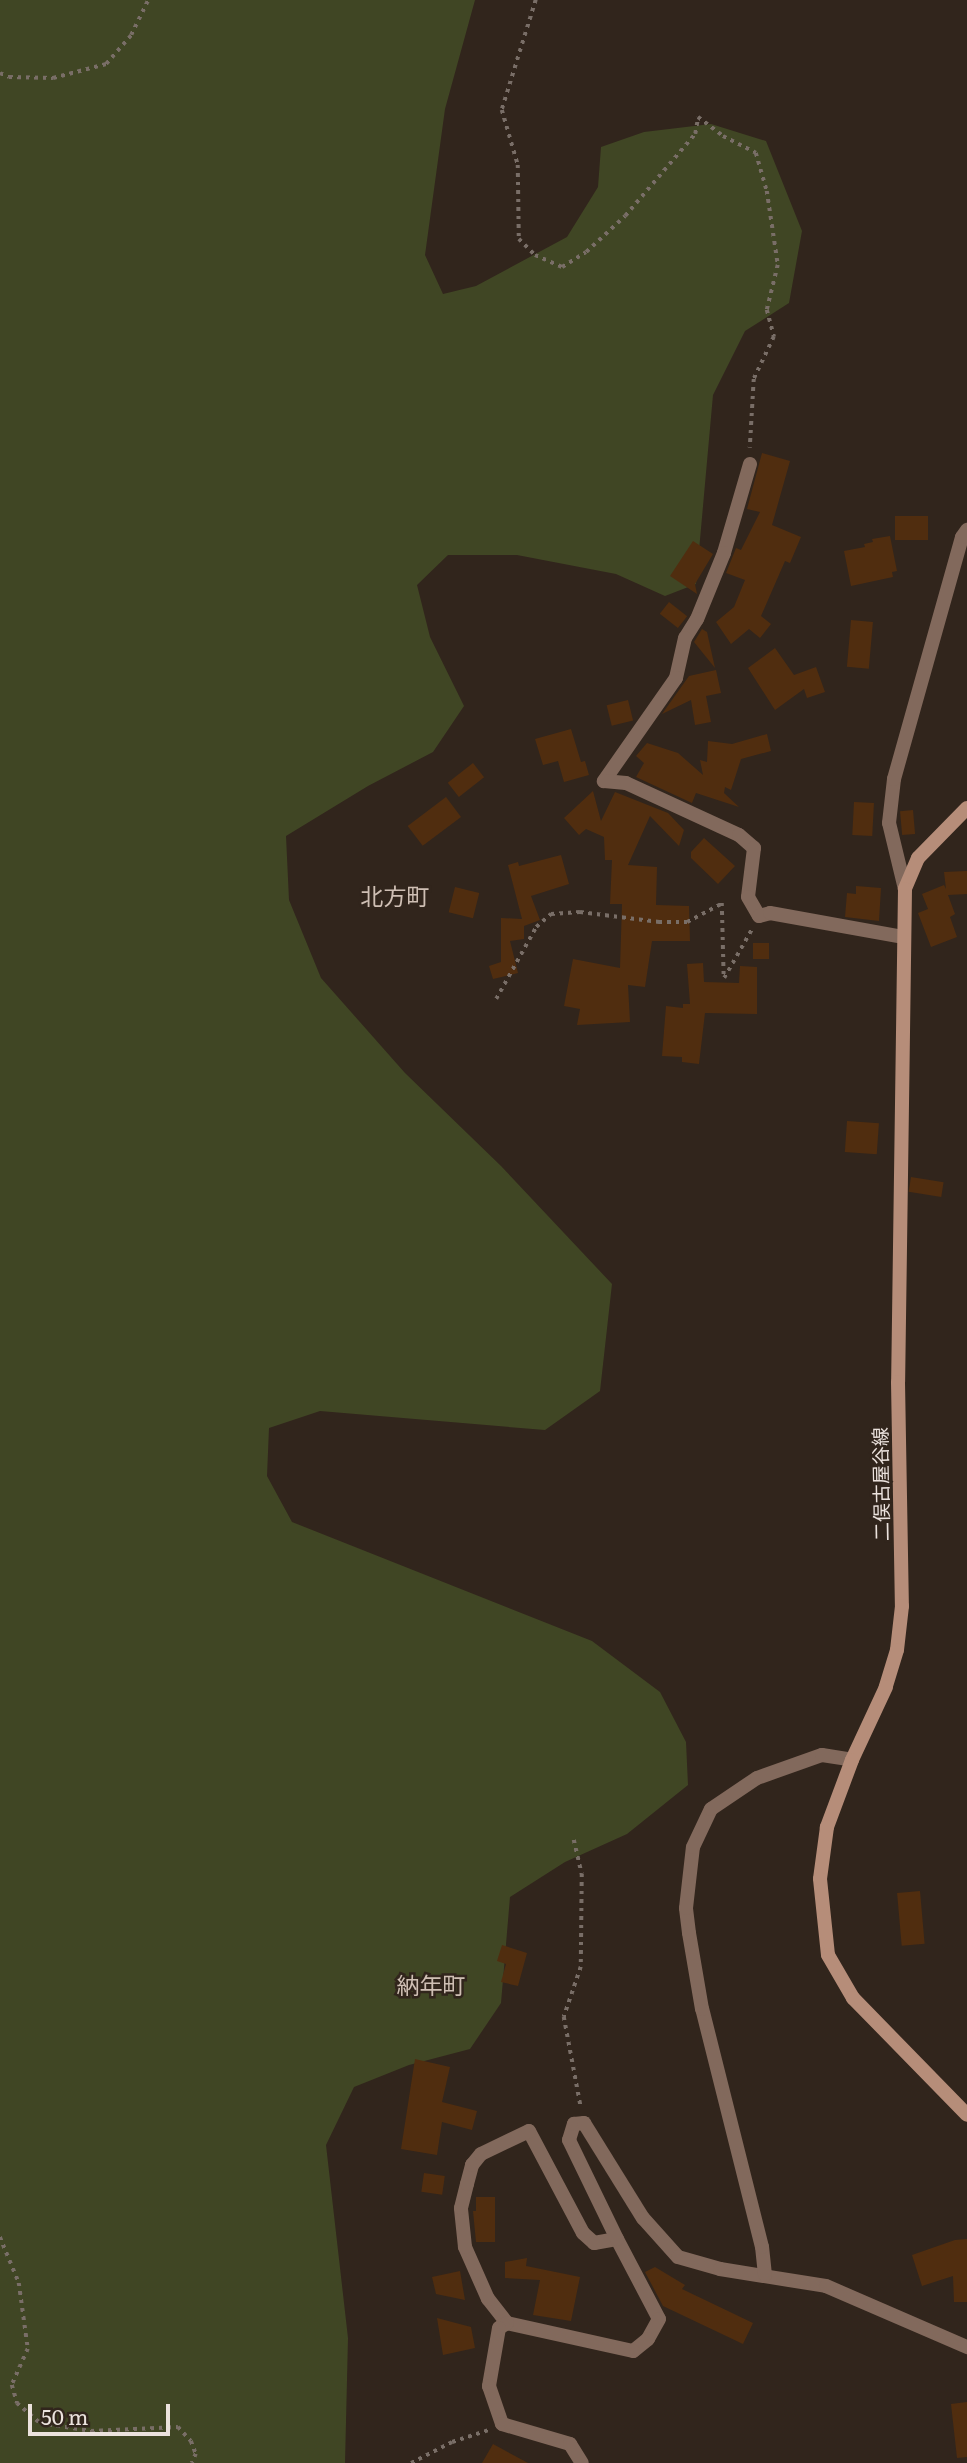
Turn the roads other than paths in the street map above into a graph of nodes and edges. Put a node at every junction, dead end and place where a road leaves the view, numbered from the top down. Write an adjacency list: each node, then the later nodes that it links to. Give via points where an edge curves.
1 (750, 464): 5 (street, via 724,553 685,638 676,678 604,780 626,783 739,835 754,848 748,897 759,916 770,913)
2 (967, 530): 4 (street, via 894,779 889,823)
3 (962, 812): 4 (main road, 二俣古屋谷線, via 918,858)
4 (905, 889): 5 (main road, 二俣古屋谷線)
5 (904, 937): 6 (main road, 二俣古屋谷線, via 898,1382 902,1605 897,1650 886,1687)
6 (852, 1760): 7 (main road, 二俣古屋谷線, via 827,1827 820,1879 828,1955 853,1998); 9 (street, via 822,1755 757,1777 711,1809 693,1847 686,1908 689,1933 702,2009 762,2247)
7 (967, 2115)
8 (617, 2239): 9 (street, via 569,2140 573,2124 584,2123 643,2218 678,2258); 10 (street, via 659,2319 648,2339 633,2351); 10 (street, via 594,2243 583,2233 529,2131 481,2154 472,2165 461,2208 464,2247 488,2299)
9 (765, 2275): 11 (street, via 838,2290)
10 (507, 2323): 12 (street, via 499,2328 489,2386 502,2424 570,2444)
11 (967, 2347)
12 (582, 2463)

